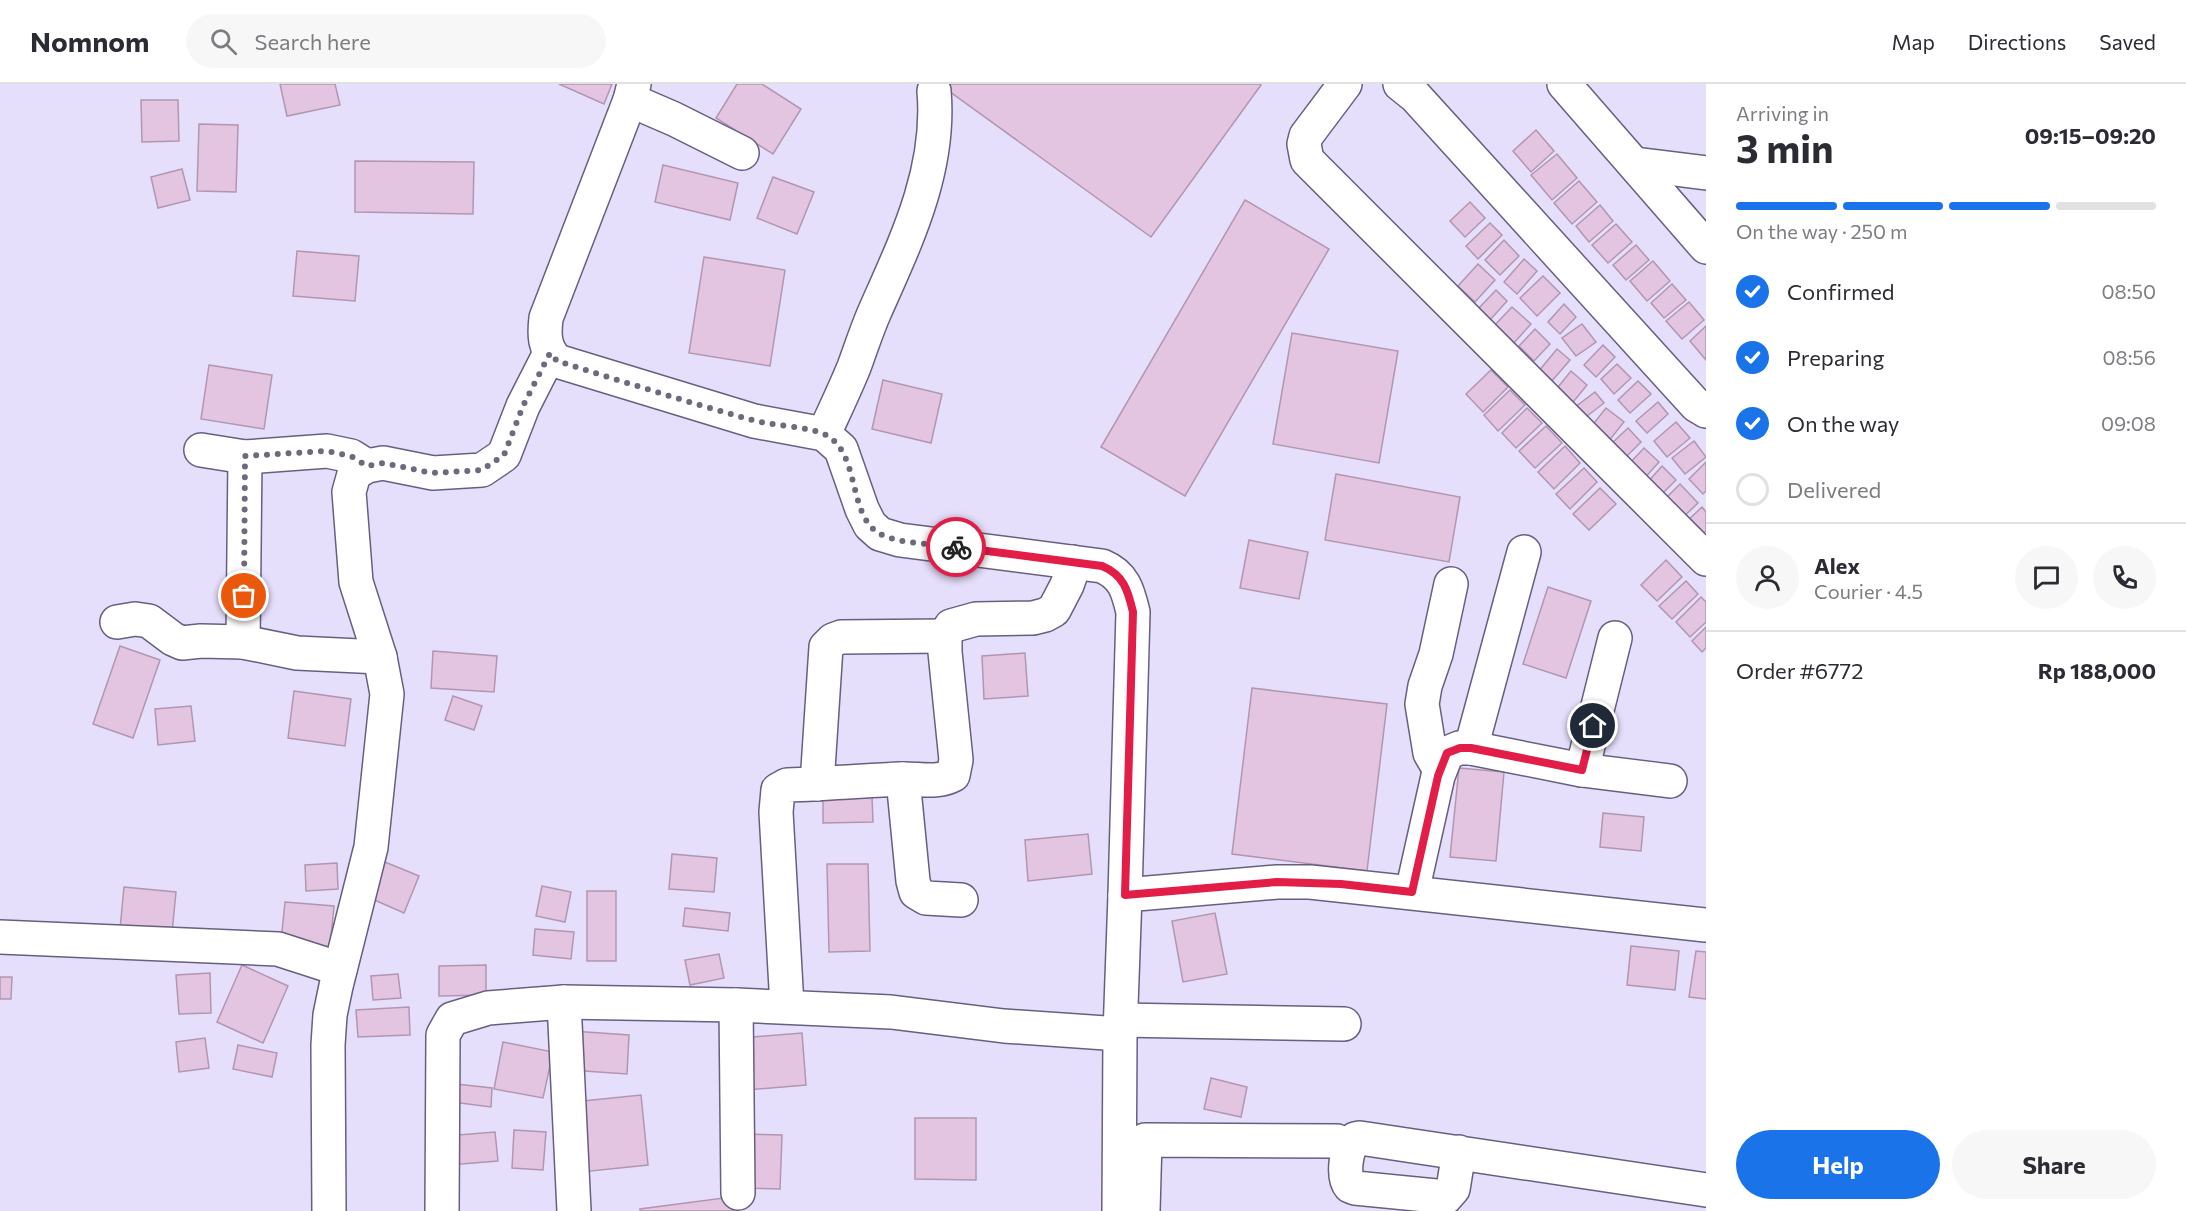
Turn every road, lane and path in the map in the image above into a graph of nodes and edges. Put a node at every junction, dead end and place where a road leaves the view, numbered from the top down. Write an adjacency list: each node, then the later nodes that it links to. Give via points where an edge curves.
1 (1400, 84): 11 (street, via 1696,405)
2 (1564, 84): 7 (street)
3 (1338, 87): 17 (street, via 1306,136 1306,160)
4 (934, 91): 12 (street, via 933,143 914,223)
5 (632, 92): 6 (street, via 674,119); 10 (street, via 546,318 544,331)
6 (742, 153)
7 (1635, 164): 8 (street); 9 (street)
8 (1706, 173)
9 (1706, 247)
10 (550, 353): 12 (street, via 557,361 754,421); 15 (street, via 504,455 482,470 432,473 383,463)
11 (1706, 411)
12 (824, 434): 18 (street, via 841,449 862,509 880,534 900,540)
13 (201, 450): 14 (street)
14 (245, 456): 15 (street, via 327,451 351,456); 23 (street)
15 (367, 466): 24 (street, via 354,474 350,492 356,582)
16 (1524, 552): 25 (street)
17 (1706, 559)
18 (1072, 562): 21 (street, via 1070,579 1054,610 1033,618 964,621 951,626); 32 (street, via 1113,570 1122,579 1133,612)
19 (1451, 584): 26 (street, via 1422,704 1430,753)
20 (117, 622): 23 (street, via 148,621 182,643)
21 (945, 636): 28 (street, via 956,768 945,779); 30 (street, via 841,637 826,647)
22 (1615, 639): 27 (street)
23 (243, 642): 24 (street, via 297,653)
24 (380, 657): 36 (street, via 387,694 371,846)
25 (1471, 748): 26 (street, via 1447,753); 27 (street)
26 (1440, 770): 31 (street)
27 (1582, 770): 29 (street)
28 (903, 779): 30 (street); 33 (street, via 916,892 926,898)
29 (1670, 781)
30 (817, 784): 39 (street, via 784,786 776,795)
31 (1412, 892): 32 (street, via 1277,882); 34 (street)
32 (1125, 895): 41 (street)
33 (962, 900)
34 (1706, 925)
35 (0, 937): 36 (street, via 278,949)
36 (340, 969): 46 (street, via 328,1045)
37 (564, 1002): 38 (street); 47 (street, via 488,1008 452,1019 447,1027 443,1035); 48 (street)
38 (736, 1005): 39 (street); 45 (street)
39 (786, 1006): 41 (street, via 891,1012 1004,1026)
40 (1344, 1024): 41 (street)
41 (1121, 1027): 49 (street)
42 (1337, 1141): 50 (street, via 1145,1140)
43 (1460, 1152): 44 (street)
44 (1706, 1190)
45 (738, 1193)
46 (329, 1211)
47 (442, 1211)
48 (574, 1211)
49 (1119, 1211)
50 (1143, 1211)

